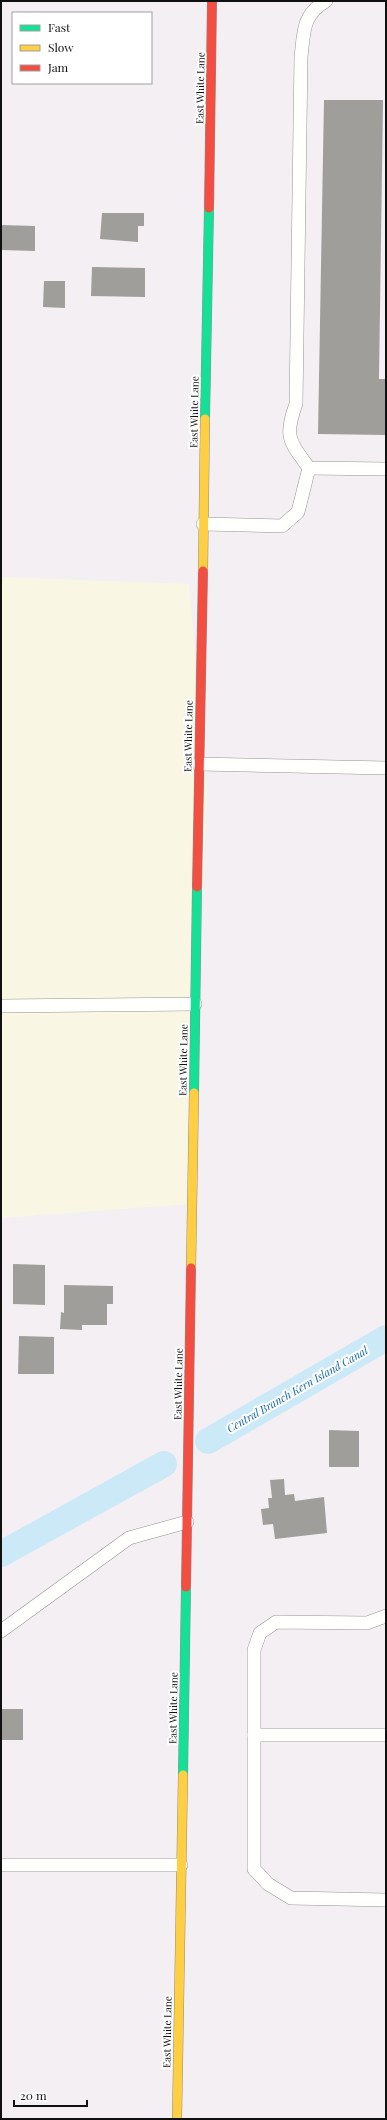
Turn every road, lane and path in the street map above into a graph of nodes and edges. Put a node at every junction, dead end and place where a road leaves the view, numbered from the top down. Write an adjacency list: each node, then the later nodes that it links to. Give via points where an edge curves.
1 (212, 1): 5 (street, East White Lane)
2 (326, 1): 3 (lane, via 313,8 305,25 301,57 296,404 288,431 293,446)
3 (309, 468): 4 (lane); 5 (lane, via 298,512 282,526)
4 (386, 469)
5 (203, 524): 6 (street, East White Lane)
6 (199, 764): 7 (lane); 8 (street, East White Lane)
7 (386, 768)
8 (195, 1004): 9 (lane); 10 (street, East White Lane)
9 (1, 1006)
10 (187, 1522): 12 (lane, via 129,1538); 16 (street, East White Lane)
11 (386, 1616): 13 (lane, via 367,1623 276,1622 260,1633 254,1650)
12 (1, 1631)
13 (254, 1735): 14 (lane); 17 (lane, via 254,1869 268,1884 291,1898)
14 (386, 1736)
15 (1, 1865): 16 (lane)
16 (181, 1865): 18 (street, East White Lane)
17 (386, 1900)
18 (177, 2119)

